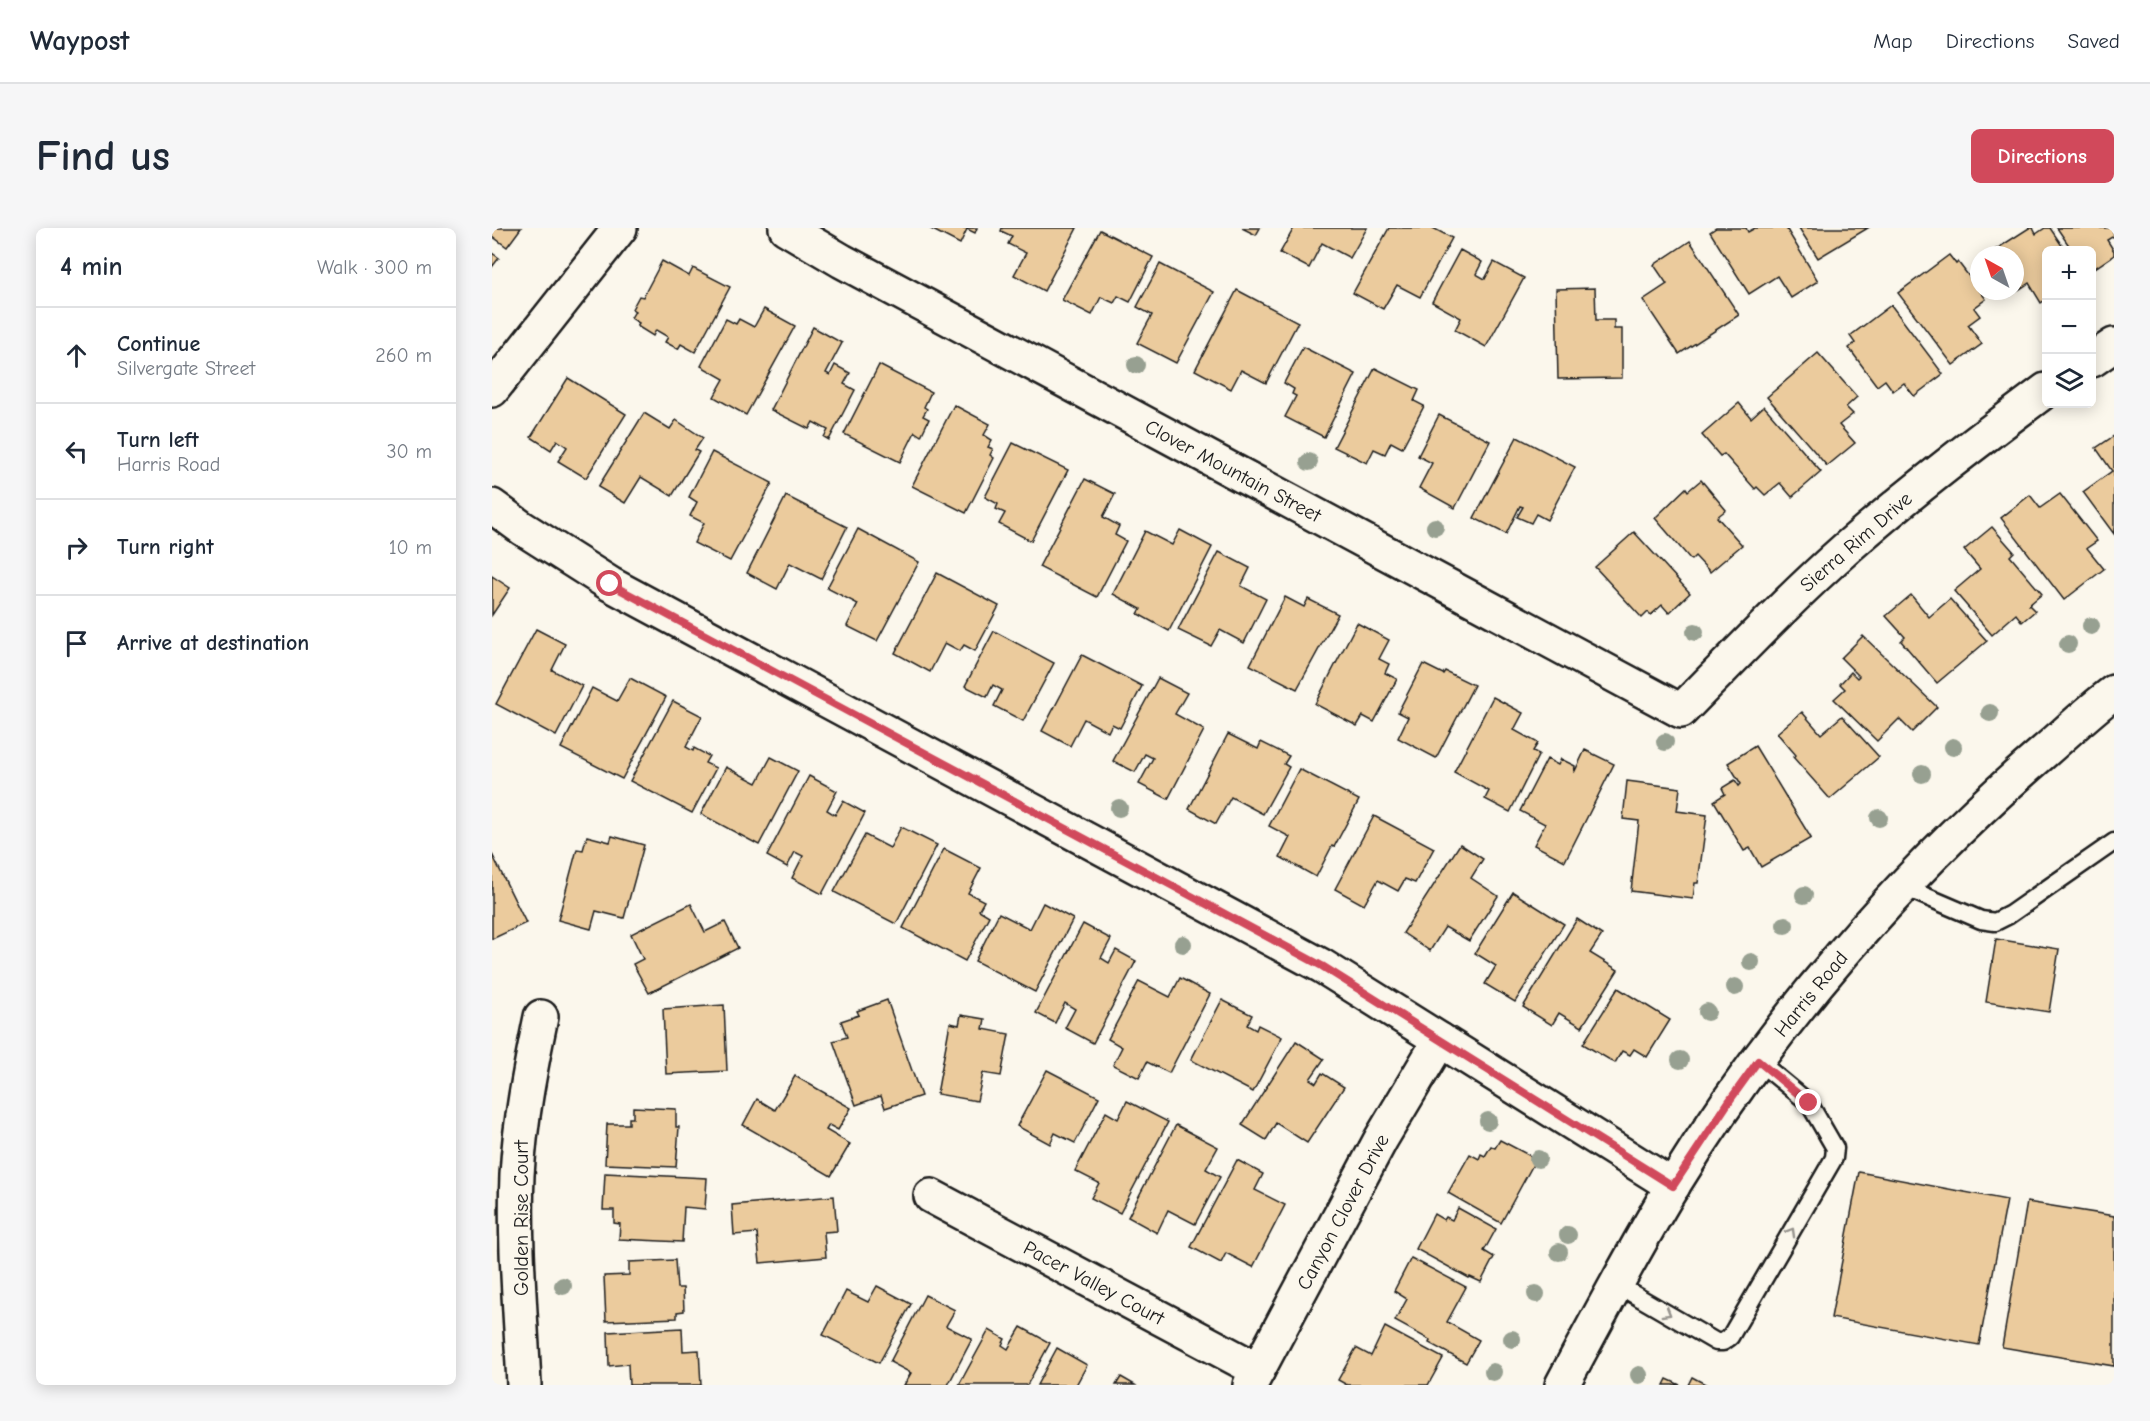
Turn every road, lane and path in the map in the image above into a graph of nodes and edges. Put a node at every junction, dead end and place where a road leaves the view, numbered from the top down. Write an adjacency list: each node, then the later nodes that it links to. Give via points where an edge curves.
1 (620, 228): 5 (street)
2 (786, 228): 9 (street, Clover Mountain Street)
3 (2114, 345): 4 (street)
4 (2096, 357)
5 (492, 390)
6 (2042, 393): 9 (street, Sierra Rim Drive, via 1940,470 1849,546 1763,626)
7 (492, 506): 13 (street, via 610,584 1322,966)
8 (2114, 692): 11 (street, Harris Road, via 2001,789)
9 (1681, 711)
10 (2114, 843): 11 (lane, via 1995,922 1981,920)
11 (1904, 887): 14 (street, Harris Road, via 1843,955)
12 (541, 1017): 19 (street, Golden Rise Court, via 524,1097 517,1176)
13 (1440, 1040): 15 (street); 18 (street, Canyon Clover Drive, via 1381,1139)
14 (1758, 1061): 15 (street, Harris Road); 17 (lane, one-way to 14, via 1716,1342 1730,1337 1834,1158 1835,1148 1809,1103)
15 (1673, 1186): 17 (street, Harris Road)
16 (931, 1196): 18 (street, Pacer Valley Court)
17 (1616, 1284): 20 (street, Harris Road)
18 (1254, 1378)
19 (524, 1385)
20 (1562, 1385)

